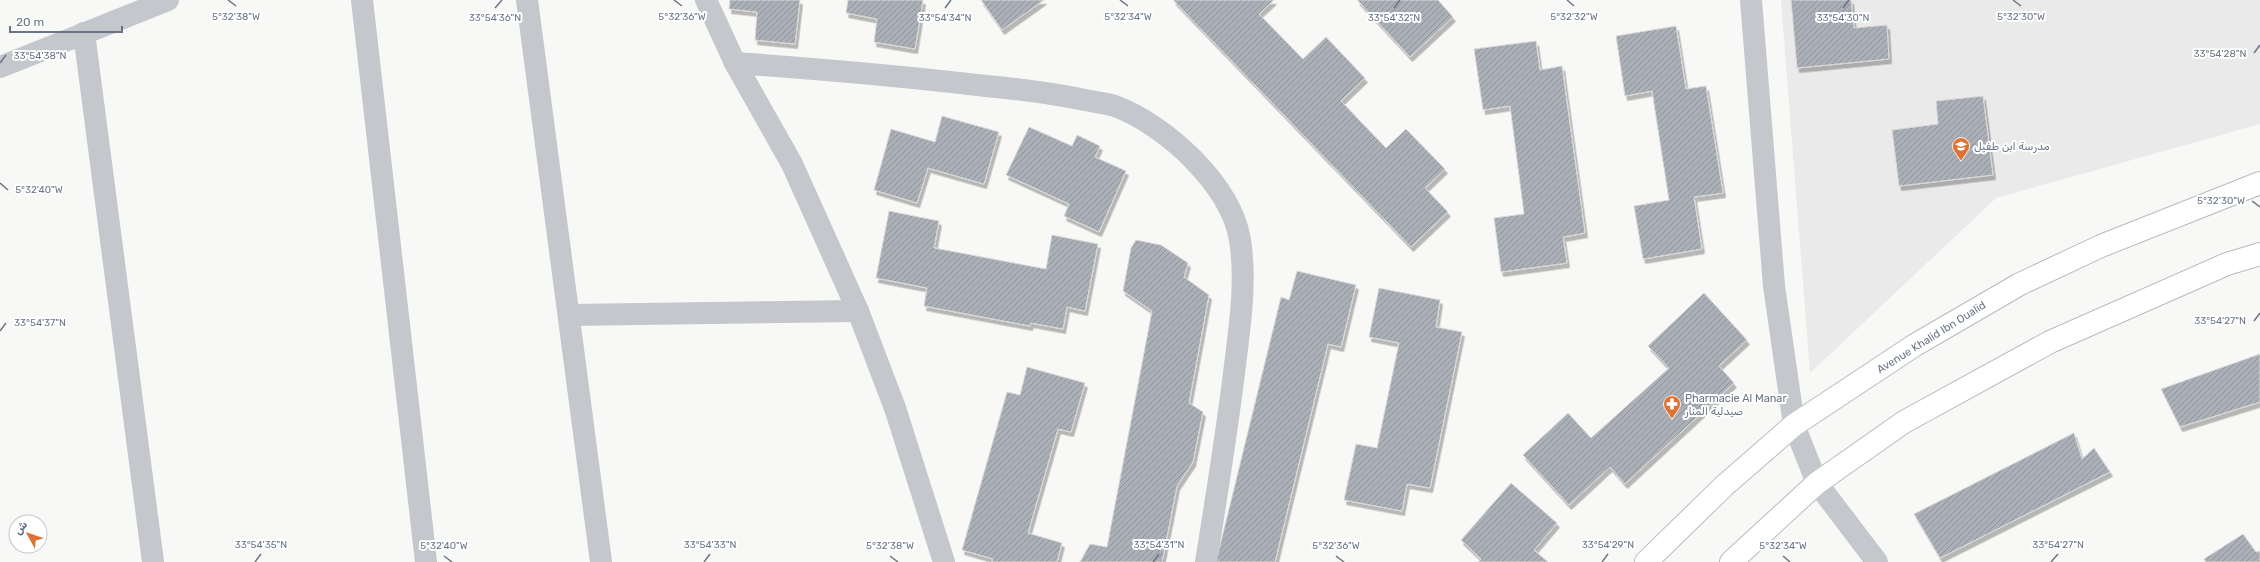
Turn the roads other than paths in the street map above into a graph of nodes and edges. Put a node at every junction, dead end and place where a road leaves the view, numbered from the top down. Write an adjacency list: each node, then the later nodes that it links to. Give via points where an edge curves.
1 (168, 0): 6 (street)
2 (362, 0): 16 (street)
3 (527, 0): 12 (street)
4 (706, 0): 7 (street)
5 (1751, 0): 13 (street, via 1774,286)
6 (84, 33): 8 (street); 15 (street)
7 (735, 63): 11 (street, via 792,164); 19 (street, via 863,72 993,86 1115,106 1148,122 1176,143 1205,172 1227,203 1240,238 1244,286 1230,412)
8 (0, 67)
9 (2260, 183): 13 (main road, Avenue Khalid Ibn Oualid, via 2109,243 2020,284 1915,345)
10 (2260, 254): 14 (main road, via 2220,267 2050,342 1904,422)
11 (858, 311): 12 (street); 18 (street, via 894,408)
12 (569, 315): 17 (street)
13 (1794, 425): 14 (street); 20 (main road, Avenue Khalid Ibn Oualid, via 1724,486)
14 (1817, 483): 21 (main road); 22 (street)
15 (153, 562)
16 (426, 562)
17 (601, 562)
18 (944, 562)
19 (1206, 562)
20 (1646, 562)
21 (1731, 562)
22 (1877, 562)

